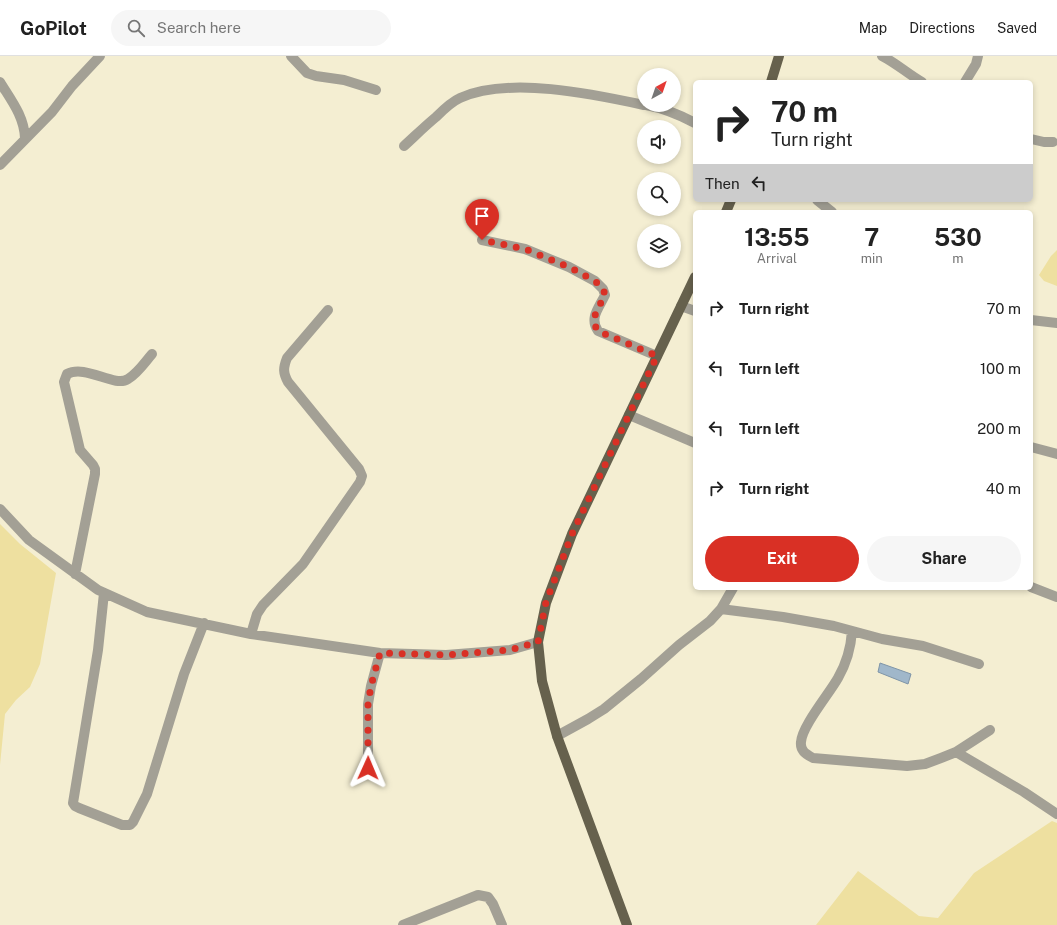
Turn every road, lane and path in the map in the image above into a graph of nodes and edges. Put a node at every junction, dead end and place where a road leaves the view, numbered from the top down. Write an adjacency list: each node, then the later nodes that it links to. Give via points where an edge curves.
1 (100, 56): 14 (street, via 52,112)
2 (291, 56): 10 (street, via 307,73 344,80)
3 (779, 56): 6 (main road)
4 (882, 56): 7 (street)
5 (978, 56): 8 (street)
6 (772, 80)
7 (918, 80)
8 (966, 80)
9 (0, 82): 14 (street, via 20,115 25,127)
10 (376, 90)
11 (637, 104): 17 (street, via 552,89 502,88 473,93 450,104)
12 (670, 112): 13 (street)
13 (693, 122)
14 (25, 138): 18 (street)
15 (1033, 139): 16 (street)
16 (1053, 142)
17 (404, 146)
18 (0, 165)
19 (820, 202): 20 (street)
20 (830, 210)
21 (482, 240): 29 (street, via 525,249 595,281 603,288 605,295 594,318 594,325 598,331)
22 (693, 281): 23 (main road)
23 (681, 306): 25 (street); 29 (main road)
24 (328, 310): 43 (street, via 287,358 283,374 362,476 303,564 263,605)
25 (693, 310)
26 (1033, 320): 27 (street)
27 (1057, 323)
28 (152, 354): 35 (street, via 135,374 121,382 73,371 67,374 64,382 80,450 95,469)
29 (657, 356): 30 (main road)
30 (630, 415): 31 (street); 44 (main road, via 572,534 546,602)
31 (693, 442)
32 (1033, 448): 33 (street)
33 (1057, 454)
34 (0, 509): 35 (street, via 29,540)
35 (75, 574): 38 (street)
36 (1033, 588): 39 (street)
37 (732, 590): 40 (street)
38 (104, 593): 41 (street, via 147,612); 41 (street, via 98,650 73,803 78,808 126,826 133,822 147,794 184,674)
39 (1057, 597)
40 (721, 609): 42 (street, via 783,617); 48 (street, via 604,709)
41 (204, 623): 43 (street)
42 (852, 631): 46 (street, via 922,646); 49 (street, via 847,658 839,677 808,723 800,740 805,754 813,758 907,766 924,764)
43 (250, 634): 45 (street)
44 (538, 642): 45 (street, via 510,650 446,655); 48 (main road, via 542,681)
45 (380, 653): 50 (street, via 368,704)
46 (979, 664)
47 (990, 730): 49 (street)
48 (557, 736): 54 (main road)
49 (956, 752): 51 (street)
50 (368, 768)
51 (1057, 814)
52 (403, 925): 53 (street, via 478,894 488,897)
53 (502, 925)
54 (627, 925)

